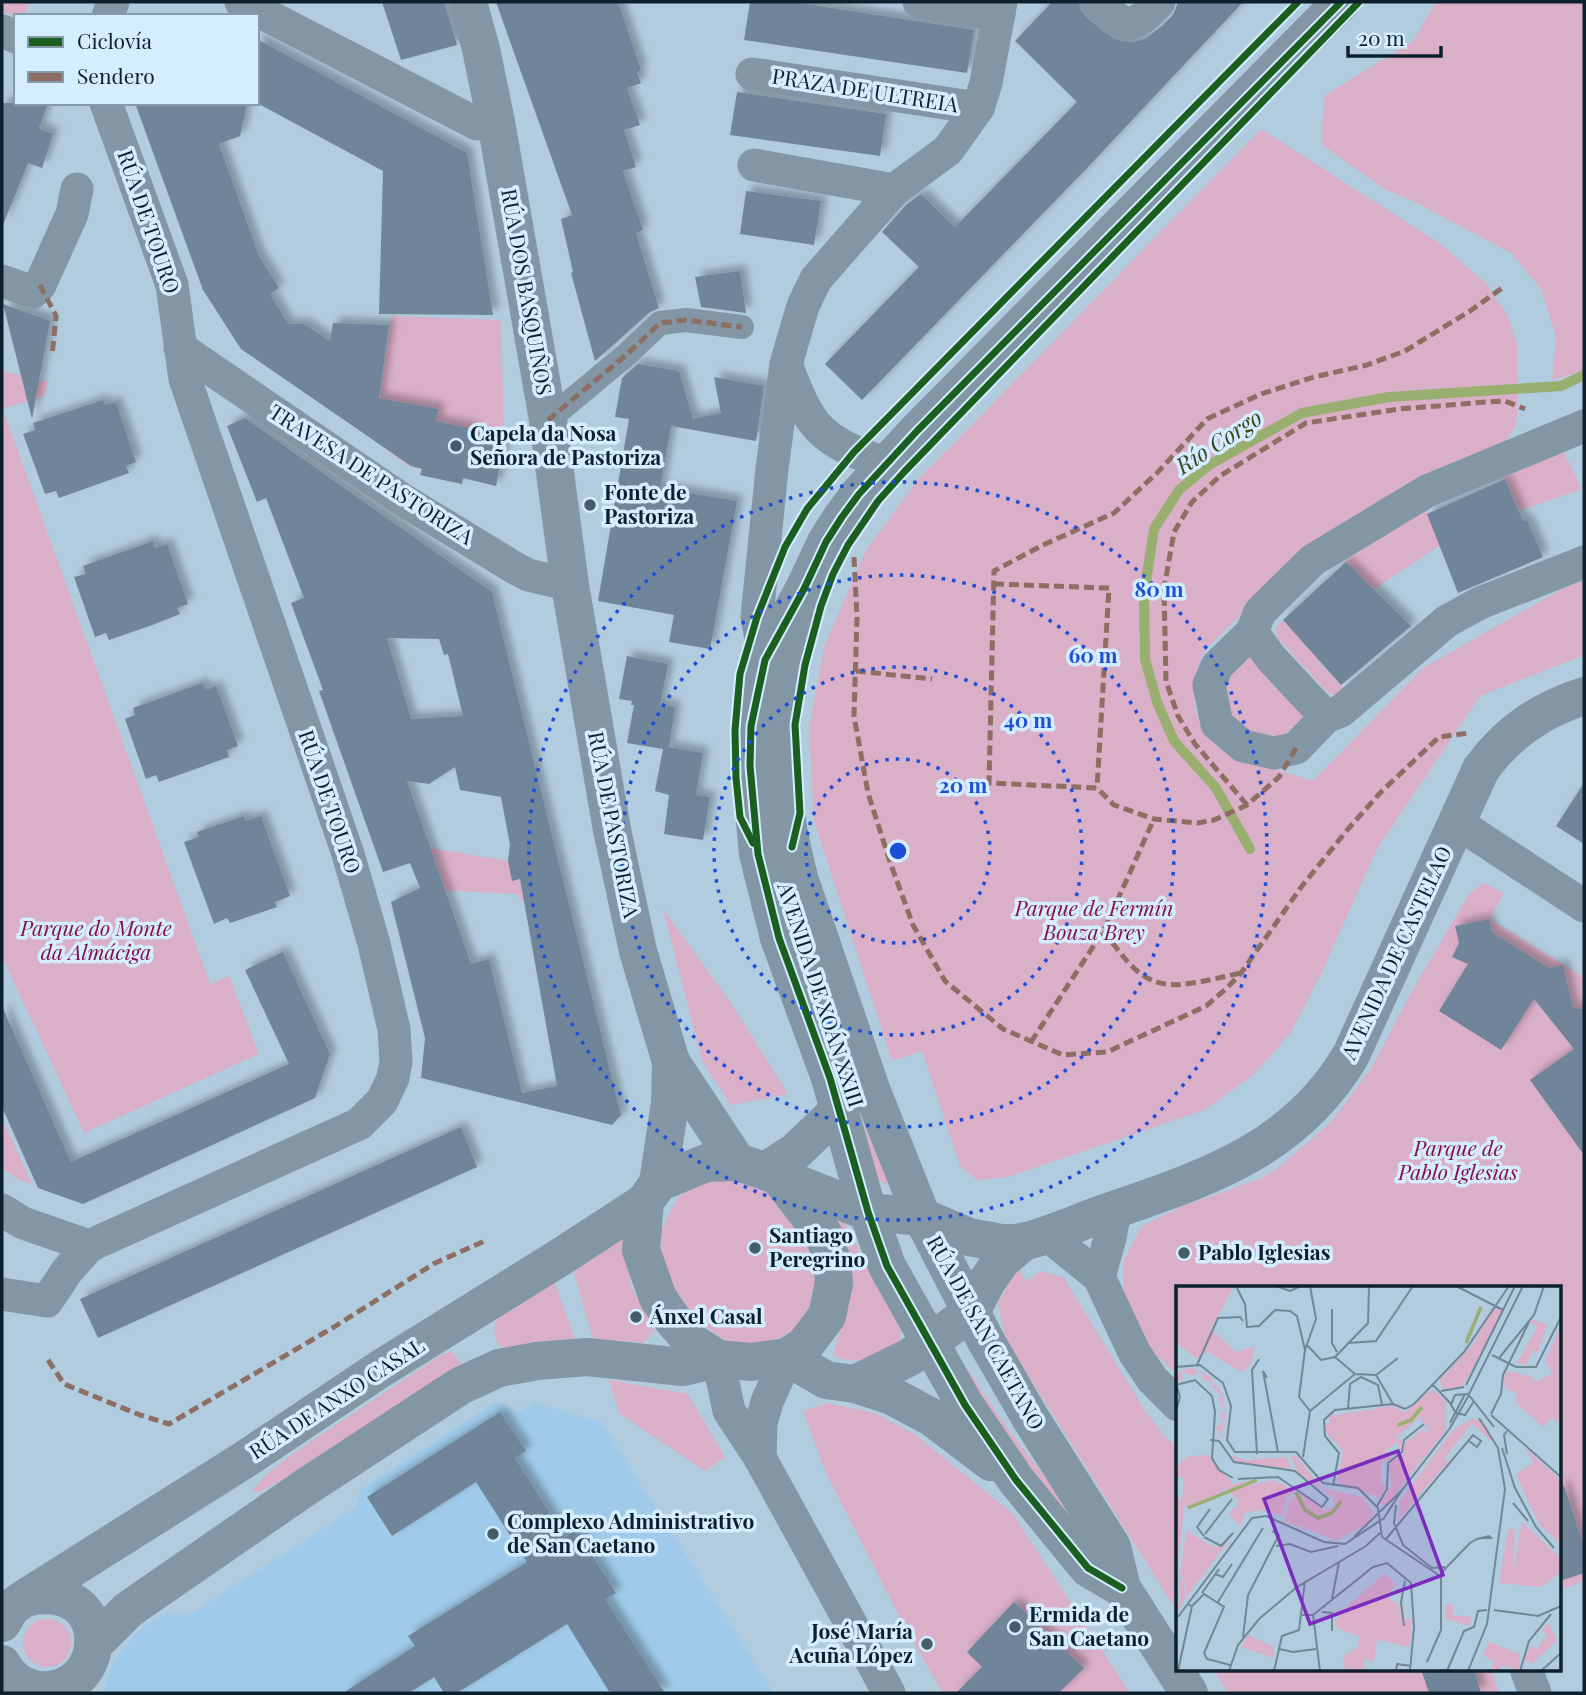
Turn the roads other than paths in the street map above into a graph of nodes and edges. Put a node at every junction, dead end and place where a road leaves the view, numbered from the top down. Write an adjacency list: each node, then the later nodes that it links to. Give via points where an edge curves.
1 (241, 2): 11 (street, via 477,124)
2 (468, 2): 11 (street, RÚA DOS BASQUIÑOS)
3 (919, 2): 6 (street, PRAZA DE ULTREIA)
4 (1098, 2): 7 (street, via 1119,21 1132,23)
5 (1340, 2): 21 (street, AVENIDA DE XOÁN XXIII)
6 (1000, 8): 10 (street, PRAZA DE ULTREIA)
7 (1151, 10)
8 (752, 74): 10 (street, PRAZA DE ULTREIA)
9 (107, 105): 17 (street, RÚA DE TOURO, via 172,285)
10 (978, 108): 14 (street, PRAZA DE ULTREIA, via 948,150)
11 (496, 122): 19 (street, RÚA DOS BASQUIÑOS)
12 (754, 166): 14 (street)
13 (77, 188): 15 (street, via 72,215 40,285 33,292)
14 (894, 190): 18 (street, PRAZA DE ULTREIA, via 816,279)
15 (2, 281)
16 (742, 327): 19 (street, via 686,320 660,323)
17 (180, 348): 24 (street, TRAVESA DE PASTORIZA, via 400,498 513,567); 41 (street, RÚA DE TOURO, via 185,379 348,855 394,1029 396,1062 382,1101 359,1124)
18 (786, 364): 21 (street, via 816,426 844,448); 22 (street, PRAZA DE ULTREIA)
19 (548, 420): 24 (street, RÚA DOS BASQUIÑOS)
20 (1584, 426): 26 (street, via 1427,491 1313,560 1260,612)
21 (886, 464): 25 (street, AVENIDA DE XOÁN XXIII, via 842,517)
22 (763, 558): 25 (street); 27 (street, PRAZA DE ULTREIA, via 757,617)
23 (1584, 562): 29 (street, via 1462,612 1341,711)
24 (570, 585): 32 (street, RÚA DE PASTORIZA, via 612,830 638,951)
25 (804, 589): 27 (street, AVENIDA DE XOÁN XXIII); 39 (street, AVENIDA DE XOÁN XXIII, via 781,738 792,847 871,1089)
26 (1252, 632): 29 (street); 29 (street, via 1217,666 1209,685 1217,724 1243,746 1274,753 1296,748)
27 (765, 660): 33 (street, AVENIDA DE XOÁN XXIII, via 751,726 758,854 779,938)
28 (1584, 696): 30 (street, AVENIDA DE CASTELAO, via 1548,710 1508,737 1481,769)
29 (1326, 717)
30 (1457, 822): 31 (street); 36 (street, AVENIDA DE CASTELAO, via 1362,1035 1326,1092 1280,1135 1237,1163)
31 (1584, 906)
32 (671, 1062): 34 (street, RÚA DE PASTORIZA); 35 (street, RÚA DE PASTORIZA, via 670,1102)
33 (840, 1109): 34 (street, via 795,1152); 38 (street, AVENIDA DE XOÁN XXIII)
34 (760, 1170): 35 (street, via 706,1163); 38 (street); 45 (street, via 824,1235 832,1261 830,1308 805,1345)
35 (651, 1193): 46 (street, via 641,1250 658,1298 694,1343); 52 (street, RÚA DE ANXO CASAL, via 559,1258 390,1363)
36 (1115, 1209): 40 (street, AVENIDA DE CASTELAO); 42 (street)
37 (2, 1210): 41 (street, via 23,1223)
38 (868, 1212): 39 (street); 44 (street, RÚA DE SAN CAETANO, via 887,1266)
39 (922, 1217): 40 (street, via 969,1237 1000,1243); 44 (street, RÚA DE SAN CAETANO)
40 (1034, 1238): 42 (street); 44 (street, via 1002,1260)
41 (89, 1246): 43 (street, via 47,1301)
42 (1099, 1276): 48 (street, via 1134,1352)
43 (2, 1294)
44 (951, 1326): 47 (street, via 909,1357); 50 (street, RÚA DE SAN CAETANO, via 965,1405); 51 (street, RÚA DE SAN CAETANO, via 1048,1448 1112,1547)
45 (787, 1357): 46 (street, via 751,1362); 47 (street, via 826,1380); 49 (street, via 761,1423)
46 (718, 1359): 49 (street, via 729,1410); 53 (street, via 683,1367 587,1357 537,1361 486,1373 460,1386 128,1610)
47 (855, 1384): 50 (street, via 892,1396 933,1418)
48 (1176, 1403)
49 (760, 1458): 58 (street)
50 (1016, 1480): 51 (street, RÚA DE SAN CAETANO, via 1088,1568)
51 (1122, 1588): 59 (street, RÚA DE SAN CAETANO)
52 (9, 1615): 53 (street, RÚA DE ANXO CASAL, via 44,1594 57,1595 85,1615)
53 (95, 1643): 56 (street)
54 (2, 1665): 57 (street)
55 (1527, 1670): 60 (street)
56 (78, 1686): 57 (street)
57 (34, 1691)
58 (889, 1693)
59 (1189, 1693)
60 (1535, 1693)

